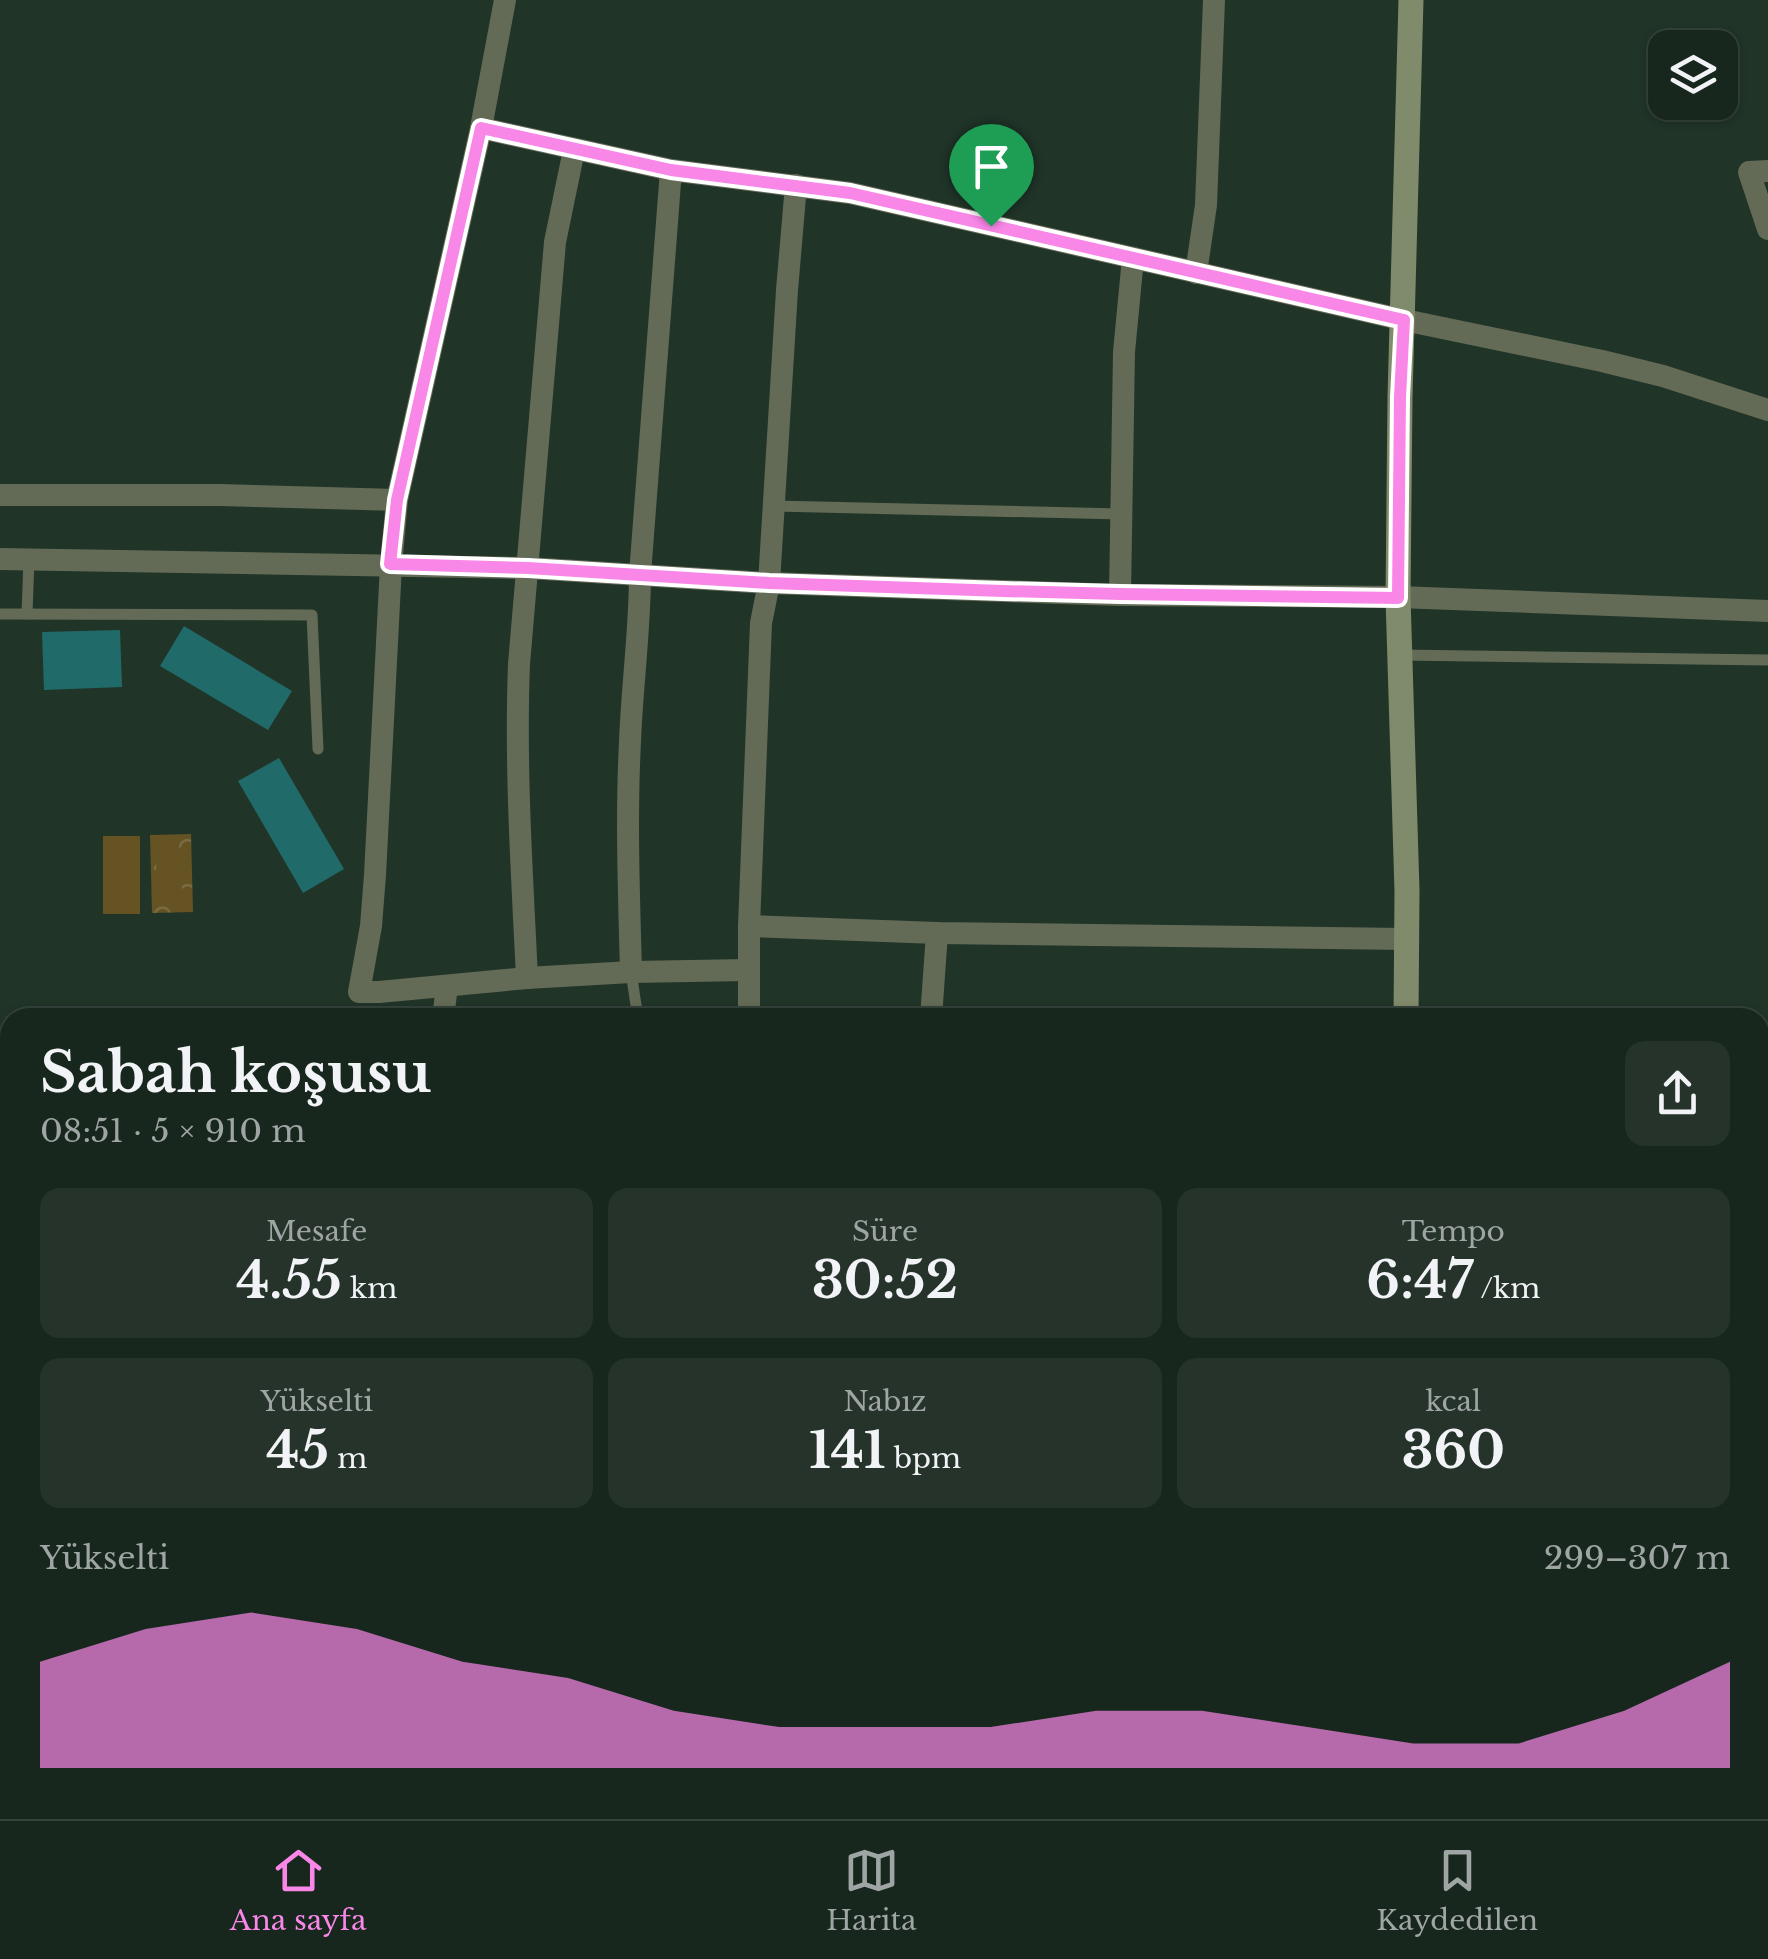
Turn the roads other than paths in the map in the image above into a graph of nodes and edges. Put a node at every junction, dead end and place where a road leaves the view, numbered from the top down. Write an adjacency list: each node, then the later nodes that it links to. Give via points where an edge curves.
1 (505, 0): 4 (street)
2 (1214, 0): 11 (street, via 1206,205)
3 (1411, 0): 12 (main road)
4 (481, 128): 5 (street); 15 (street)
5 (574, 150): 6 (street); 21 (street, via 555,242)
6 (671, 170): 8 (street); 22 (street)
7 (1768, 172): 9 (street, via 1749,172)
8 (796, 185): 10 (street); 16 (street)
9 (1768, 229)
10 (1133, 258): 11 (street); 17 (street)
11 (1196, 273): 12 (street)
12 (1404, 320): 13 (street, via 1602,360); 25 (main road)
13 (1768, 410)
14 (0, 495): 15 (street)
15 (397, 500): 20 (street)
16 (774, 506): 17 (lane); 23 (street)
17 (1122, 514): 24 (street)
18 (0, 559): 19 (street)
19 (29, 560): 20 (street); 28 (lane)
20 (390, 564): 21 (street); 38 (street, via 375,876 359,992)
21 (528, 568): 22 (street); 37 (street, via 516,731)
22 (640, 574): 23 (street); 36 (street, via 627,825)
23 (769, 583): 24 (street); 32 (street, via 761,623)
24 (1120, 594): 25 (street)
25 (1398, 598): 26 (street); 29 (main road)
26 (1768, 611)
27 (0, 614): 28 (lane)
28 (27, 614): 31 (lane, via 312,616)
29 (1399, 656): 30 (lane); 34 (main road)
30 (1768, 660)
31 (318, 749)
32 (749, 926): 33 (street); 35 (street)
33 (937, 933): 34 (street); 42 (street)
34 (1406, 939): 43 (main road)
35 (748, 970): 36 (street); 41 (street)
36 (631, 972): 37 (street); 40 (lane)
37 (527, 978): 38 (street)
38 (448, 986): 39 (street)
39 (445, 1008)
40 (636, 1008)
41 (748, 1008)
42 (931, 1008)
43 (1406, 1008)

